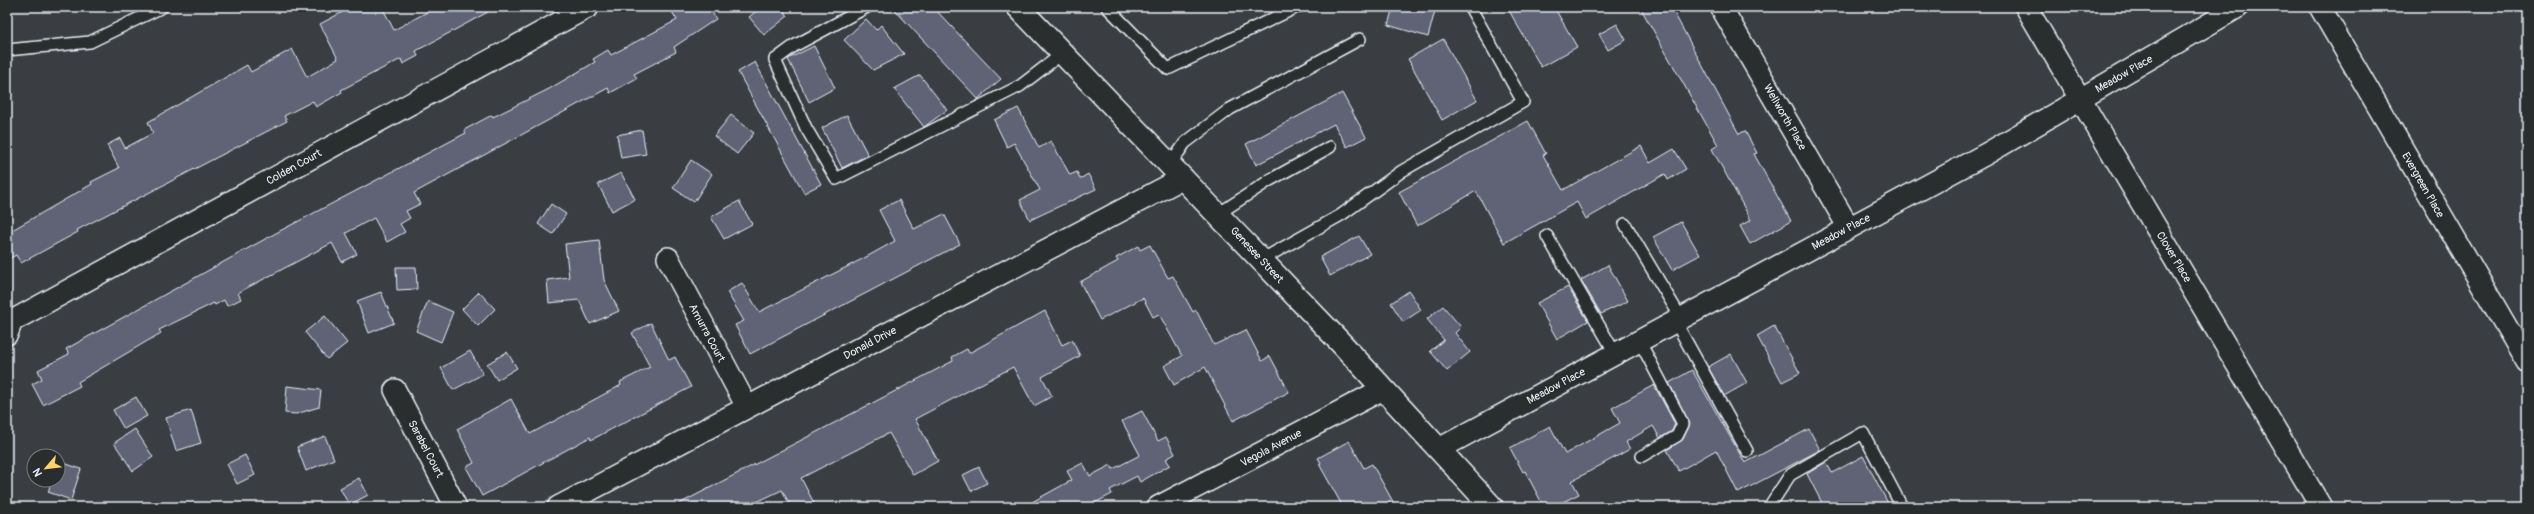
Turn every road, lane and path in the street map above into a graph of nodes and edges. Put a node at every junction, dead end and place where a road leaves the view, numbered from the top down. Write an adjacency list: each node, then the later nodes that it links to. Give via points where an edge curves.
1 (162, 7): 13 (lane, via 90,42)
2 (588, 7): 25 (street, Colden Court, via 12,321)
3 (867, 7): 14 (lane, via 794,46 775,60 806,128 836,179 1020,86)
4 (1018, 7): 14 (main road, Genesee Street)
5 (1107, 7): 6 (lane, via 1168,68)
6 (1297, 7)
7 (1470, 7): 23 (lane, via 1522,102 1402,171 1341,215)
8 (1721, 7): 20 (street, Wellworth Place)
9 (2026, 7): 15 (street, Clover Place)
10 (2238, 7): 15 (street, Meadow Place)
11 (2320, 7): 28 (street, Evergreen Place)
12 (1360, 39): 17 (lane, via 1230,109 1185,143)
13 (7, 50)
14 (1063, 53): 17 (main road, Genesee Street)
15 (2080, 99): 20 (street, Meadow Place, via 1986,154); 41 (street, Clover Place)
16 (1330, 147): 18 (lane, via 1270,180)
17 (1176, 172): 18 (main road, Genesee Street); 31 (street, Donald Drive)
18 (1218, 214): 23 (main road, Genesee Street)
19 (1625, 224): 24 (lane)
20 (1849, 228): 24 (street, Meadow Place)
21 (1547, 236): 27 (lane)
22 (668, 258): 31 (street, Amurra Court)
23 (1261, 260): 29 (main road, Genesee Street)
24 (1678, 320): 26 (street, Meadow Place); 33 (lane)
25 (7, 334)
26 (1639, 340): 27 (street, Meadow Place); 34 (lane, via 1683,424 1677,436)
27 (1616, 353): 32 (street, Meadow Place)
28 (2527, 362)
29 (1384, 389): 32 (main road, Genesee Street); 37 (street, Vegola Avenue)
30 (395, 390): 35 (street, Sarabel Court)
31 (747, 407): 36 (street, Donald Drive)
32 (1439, 448): 38 (main road, Genesee Street)
33 (1747, 451)
34 (1642, 456)
35 (456, 507)
36 (558, 507)
37 (1158, 507)
38 (1492, 507)
39 (1769, 507): 40 (lane, via 1790,475 1863,433)
40 (1902, 507)
41 (2321, 507)

